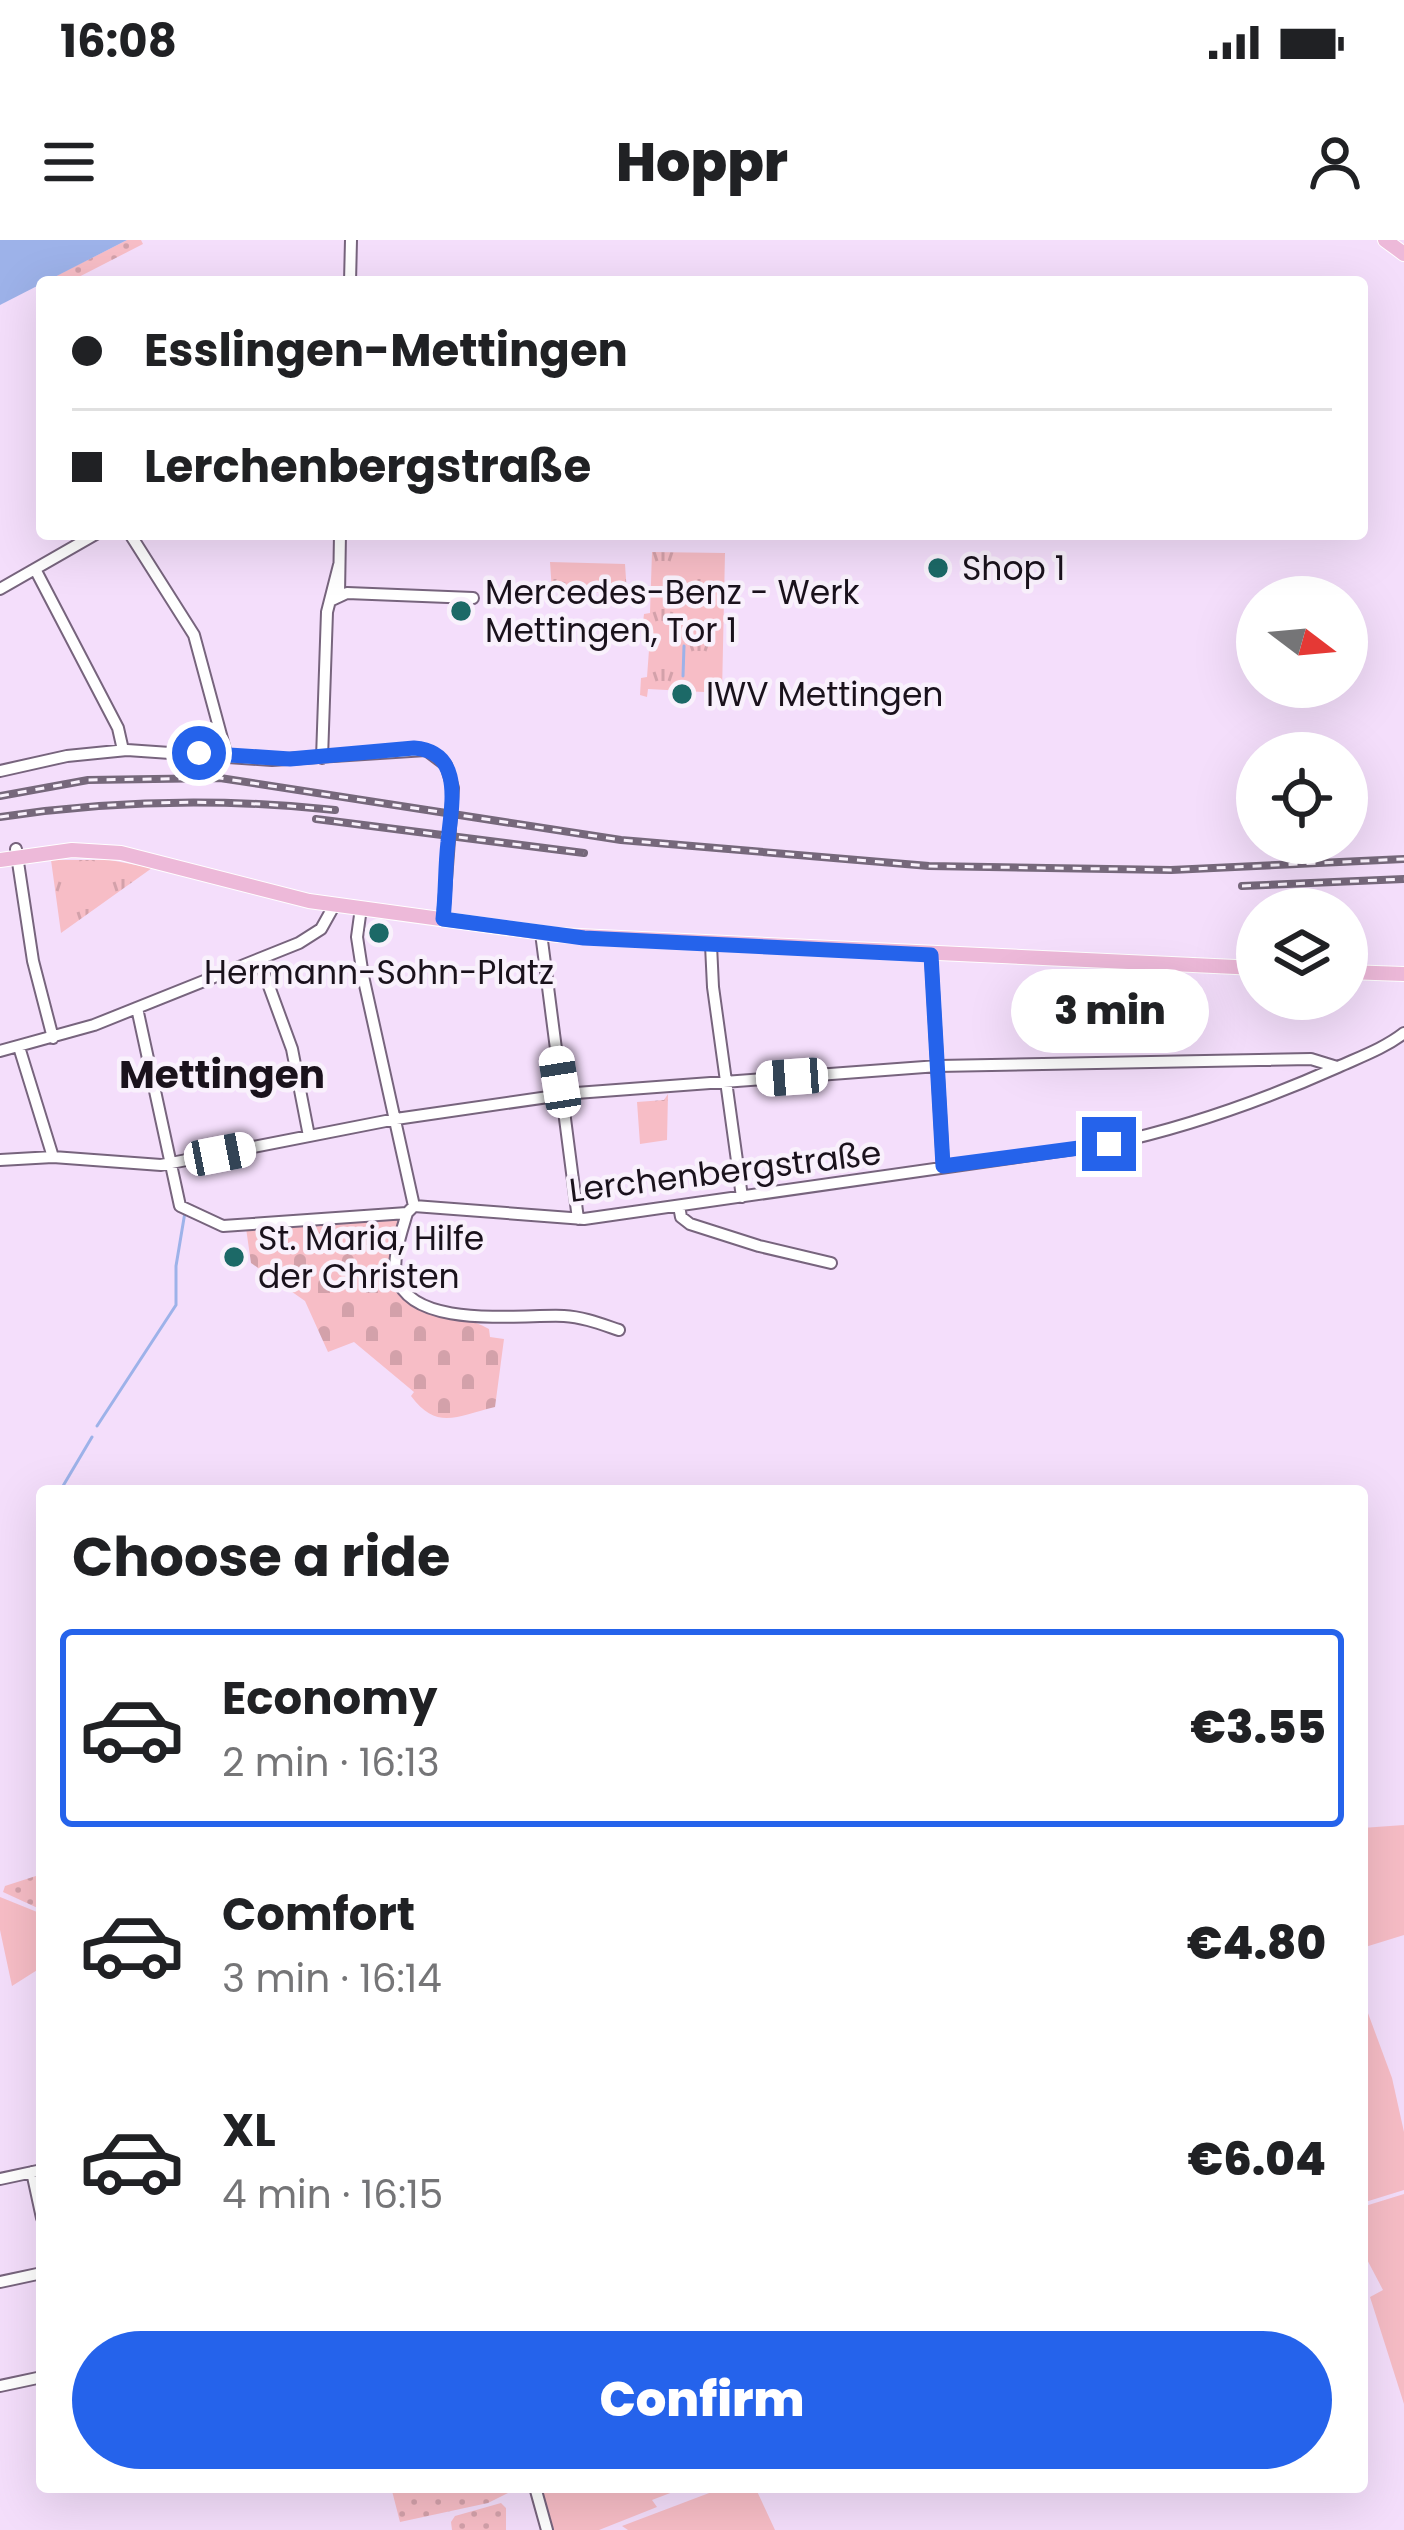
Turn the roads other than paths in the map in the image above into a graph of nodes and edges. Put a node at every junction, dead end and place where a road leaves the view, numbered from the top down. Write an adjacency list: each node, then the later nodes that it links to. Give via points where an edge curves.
1 (351, 240): 2 (street)
2 (350, 276)
3 (86, 540): 6 (street)
4 (134, 540): 11 (street, via 194,635)
5 (340, 540): 8 (street)
6 (35, 569): 7 (street); 10 (street)
7 (0, 589)
8 (336, 597): 9 (street); 12 (street, via 327,615)
9 (473, 598)
10 (123, 750): 11 (street); 13 (street)
11 (227, 758): 12 (street)
12 (322, 758): 17 (street, via 418,748 443,761 453,792)
13 (0, 771)
14 (8, 854): 15 (main road, via 68,843 131,847); 27 (street)
15 (328, 903): 16 (main road); 21 (street, via 329,920 316,934)
16 (361, 908): 17 (main road); 34 (street, via 363,976)
17 (443, 919): 18 (main road)
18 (541, 933): 19 (main road); 33 (street)
19 (711, 945): 20 (main road); 32 (street)
20 (931, 955): 22 (main road); 30 (street)
21 (259, 959): 25 (street); 35 (street, via 292,1049)
22 (1236, 967)
23 (1368, 973): 24 (main road)
24 (1404, 974)
25 (137, 1008): 27 (street); 38 (street)
26 (1404, 1033): 31 (street, Lerchenbergstraße)
27 (53, 1038): 28 (street)
28 (20, 1047): 29 (street); 36 (street)
29 (0, 1051)
30 (938, 1066): 31 (street, via 1314,1060); 32 (street); 39 (street)
31 (1336, 1067): 39 (street, Lerchenbergstraße, via 1150,1135)
32 (726, 1082): 33 (street); 40 (street)
33 (562, 1094): 34 (street); 43 (street)
34 (396, 1119): 35 (street); 42 (street)
35 (309, 1136): 38 (street)
36 (53, 1157): 37 (street); 38 (street)
37 (0, 1160)
38 (170, 1164): 42 (street, Lerchenbergstraße, via 179,1204 223,1226)
39 (943, 1166): 40 (street, Lerchenbergstraße)
40 (742, 1197): 41 (street, Lerchenbergstraße)
41 (679, 1206): 43 (street, Lerchenbergstraße); 44 (street, via 690,1224)
42 (411, 1209): 43 (street, Lerchenbergstraße); 45 (street, via 395,1274 425,1306 478,1317 572,1317)
43 (578, 1219)
44 (831, 1263)
45 (619, 1330)
46 (36, 2171): 47 (street)
47 (0, 2179)
48 (36, 2274): 49 (street)
49 (0, 2282)
50 (36, 2378): 51 (street)
51 (0, 2386)
52 (537, 2493): 53 (street)
53 (548, 2530)

